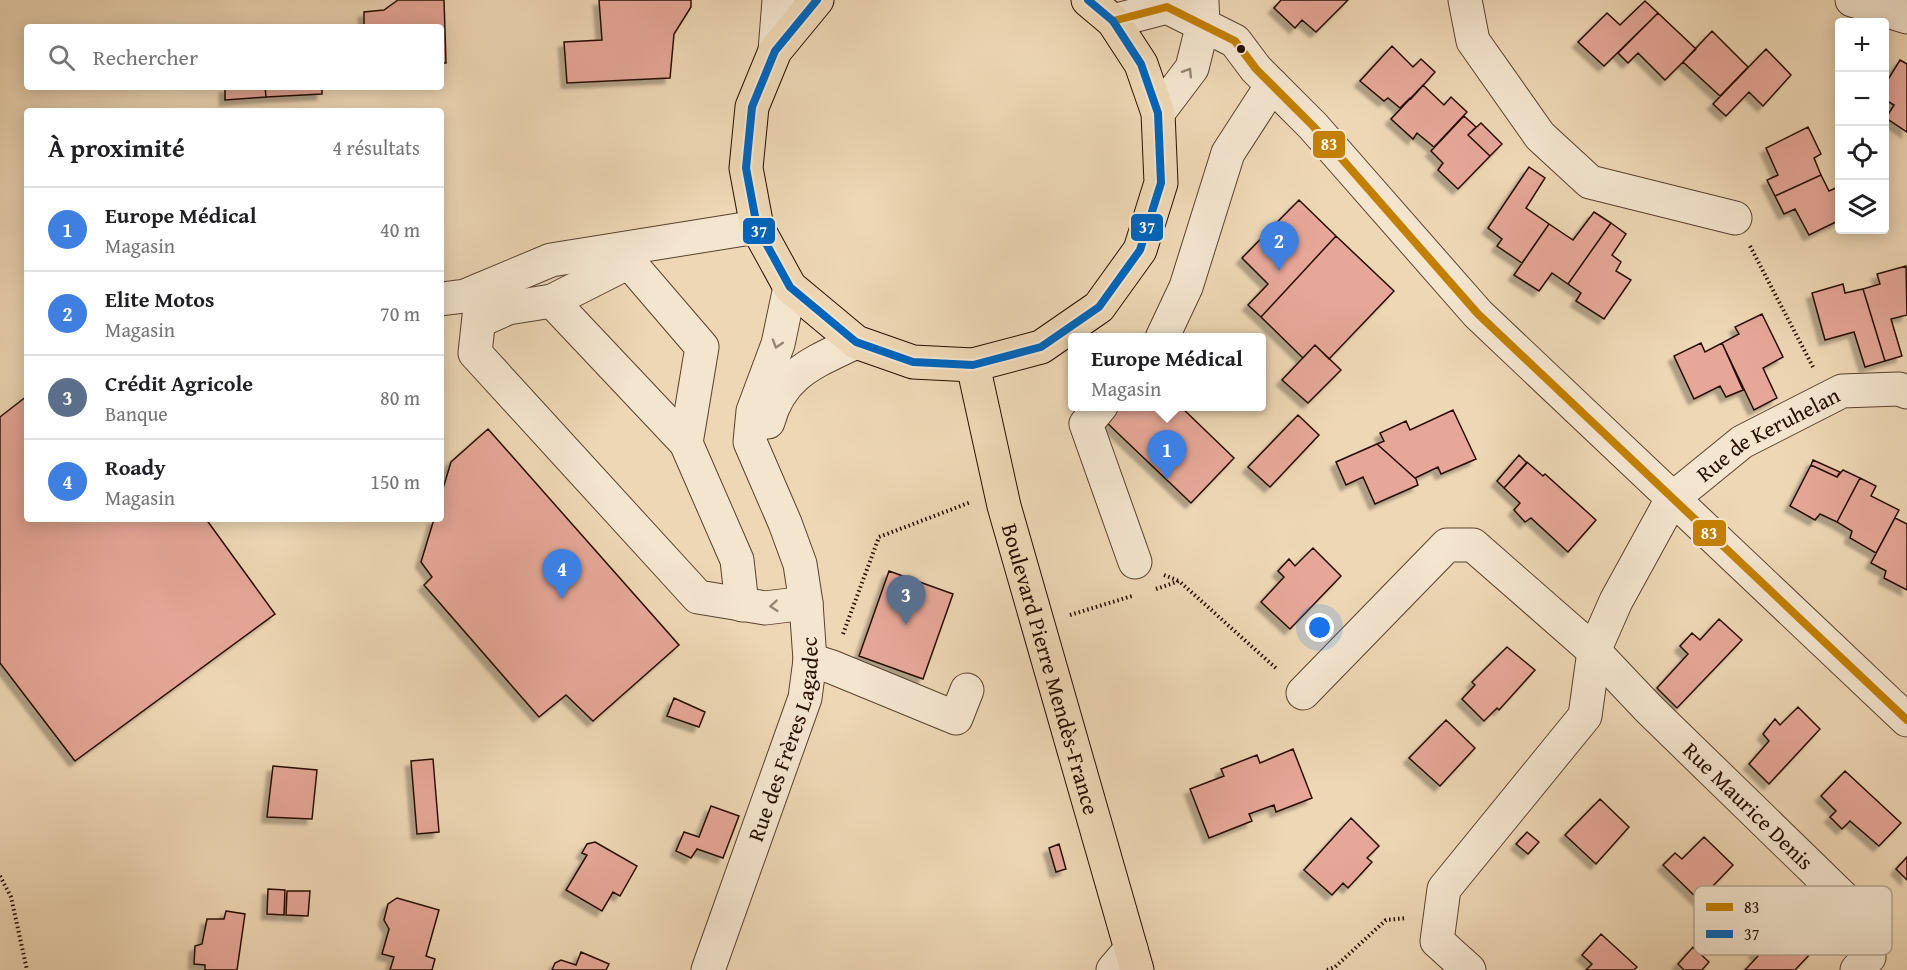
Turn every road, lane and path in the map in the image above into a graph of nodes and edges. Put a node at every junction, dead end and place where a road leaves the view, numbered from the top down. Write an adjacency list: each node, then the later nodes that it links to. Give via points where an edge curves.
1 (778, 0): 9 (street)
2 (817, 0): 9 (main road)
3 (1088, 0): 8 (main road)
4 (1465, 0): 12 (street, via 1473,41 1540,136 1590,182)
5 (1852, 0): 7 (street)
6 (1203, 12): 8 (street, via 1167,7); 10 (street, via 1235,41); 11 (street, one-way to 6, via 1192,68)
7 (1907, 17)
8 (1113, 21): 11 (main road, via 1141,64)
9 (775, 51): 13 (main road, via 752,107 746,168)
10 (1272, 85): 19 (street, via 1228,153 1186,287); 26 (street, via 1313,126 1478,314)
11 (1158, 113): 21 (main road, via 1161,183 1140,250 1113,288 1099,307 1041,347)
12 (1735, 218): 23 (path)
13 (757, 227): 14 (main road); 15 (street, via 551,260)
14 (790, 287): 20 (main road); 28 (street, Rue des Frères Lagadec, one-way to 28, via 778,344 753,411 750,442)
15 (482, 289): 16 (street); 18 (street)
16 (444, 299)
17 (552, 301): 18 (street, via 508,308); 25 (street); 25 (street, via 629,262 702,347)
18 (479, 321): 32 (street, via 475,352 698,597)
19 (1164, 333)
20 (856, 342): 21 (main road, via 913,362); 28 (street, Rue des Frères Lagadec, via 802,368 782,389 770,412 767,425)
21 (974, 365): 33 (main road, Boulevard Pierre Mendès-France, via 1004,506)
22 (1907, 392): 23 (street, Rue de Keruhelan, via 1842,391)
23 (1829, 397): 26 (street, Rue de Keruhelan, via 1742,442)
24 (1097, 411): 29 (street, via 1086,424)
25 (686, 443): 32 (street, via 737,560)
26 (1672, 499): 34 (street, via 1616,601); 38 (street)
27 (974, 501): 35 (path, via 879,537)
28 (776, 504): 31 (street, Rue des Frères Lagadec, via 800,564)
29 (1140, 577): 37 (path, via 1179,581)
30 (1134, 595): 33 (path)
31 (806, 603): 32 (street, one-way to 32, via 765,608); 35 (street, Rue des Frères Lagadec)
32 (742, 604)
33 (1037, 626): 43 (main road, Boulevard Pierre Mendès-France)
34 (1594, 651): 37 (street, Rue Maurice Denis, via 1473,545 1447,545); 40 (street, Rue Maurice Denis); 41 (street, via 1585,716 1444,889)
35 (821, 663): 36 (street, via 956,718); 45 (street, Rue des Frères Lagadec)
36 (967, 690)
37 (1303, 693)
38 (1907, 720)
39 (0, 876): 44 (path, via 10,897)
40 (1831, 886)
41 (1440, 913): 46 (path, via 1386,921); 47 (street, via 1437,941)
42 (1869, 955): 48 (street, Rue Maurice Denis)
43 (1127, 963)
44 (27, 970)
45 (708, 970)
46 (1327, 970)
47 (1468, 970)
48 (1857, 970)

